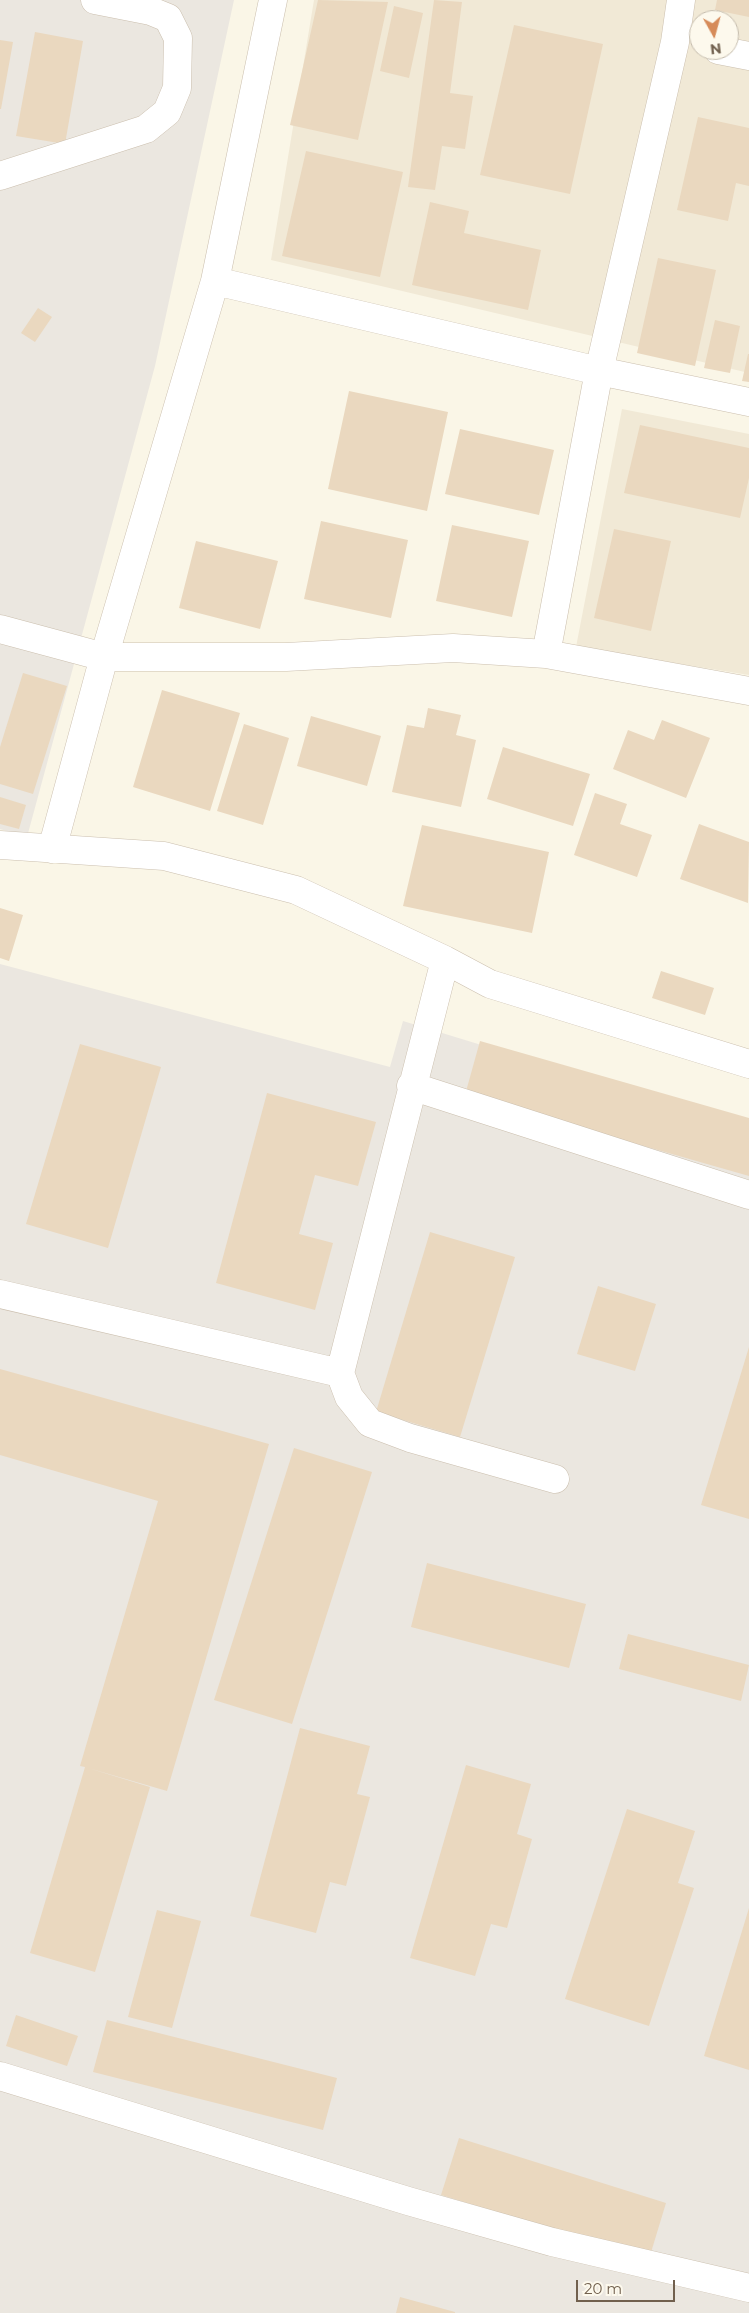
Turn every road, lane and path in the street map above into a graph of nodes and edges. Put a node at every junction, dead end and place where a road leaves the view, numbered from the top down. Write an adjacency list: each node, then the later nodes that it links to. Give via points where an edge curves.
1 (95, 0): 5 (street, via 151,11 168,18 178,38 177,88 167,112 146,129)
2 (273, 0): 6 (street)
3 (681, 0): 4 (street)
4 (687, 44): 7 (street)
5 (0, 176)
6 (215, 280): 7 (street); 11 (street)
7 (599, 371): 8 (street); 10 (street)
8 (749, 402)
9 (0, 629): 11 (street)
10 (546, 654): 11 (street, via 454,648 286,657); 12 (street)
11 (104, 657): 14 (street)
12 (749, 691)
13 (0, 845): 14 (street)
14 (52, 849): 15 (street, via 164,856 296,890)
15 (445, 960): 16 (street, via 490,984); 17 (street)
16 (749, 1064)
17 (411, 1086): 18 (street); 20 (street)
18 (749, 1195)
19 (0, 1294): 20 (street)
20 (340, 1373): 21 (street, via 349,1397 370,1423 410,1438)
21 (555, 1478)
22 (0, 2076): 23 (street, via 552,2242)
23 (749, 2288)

